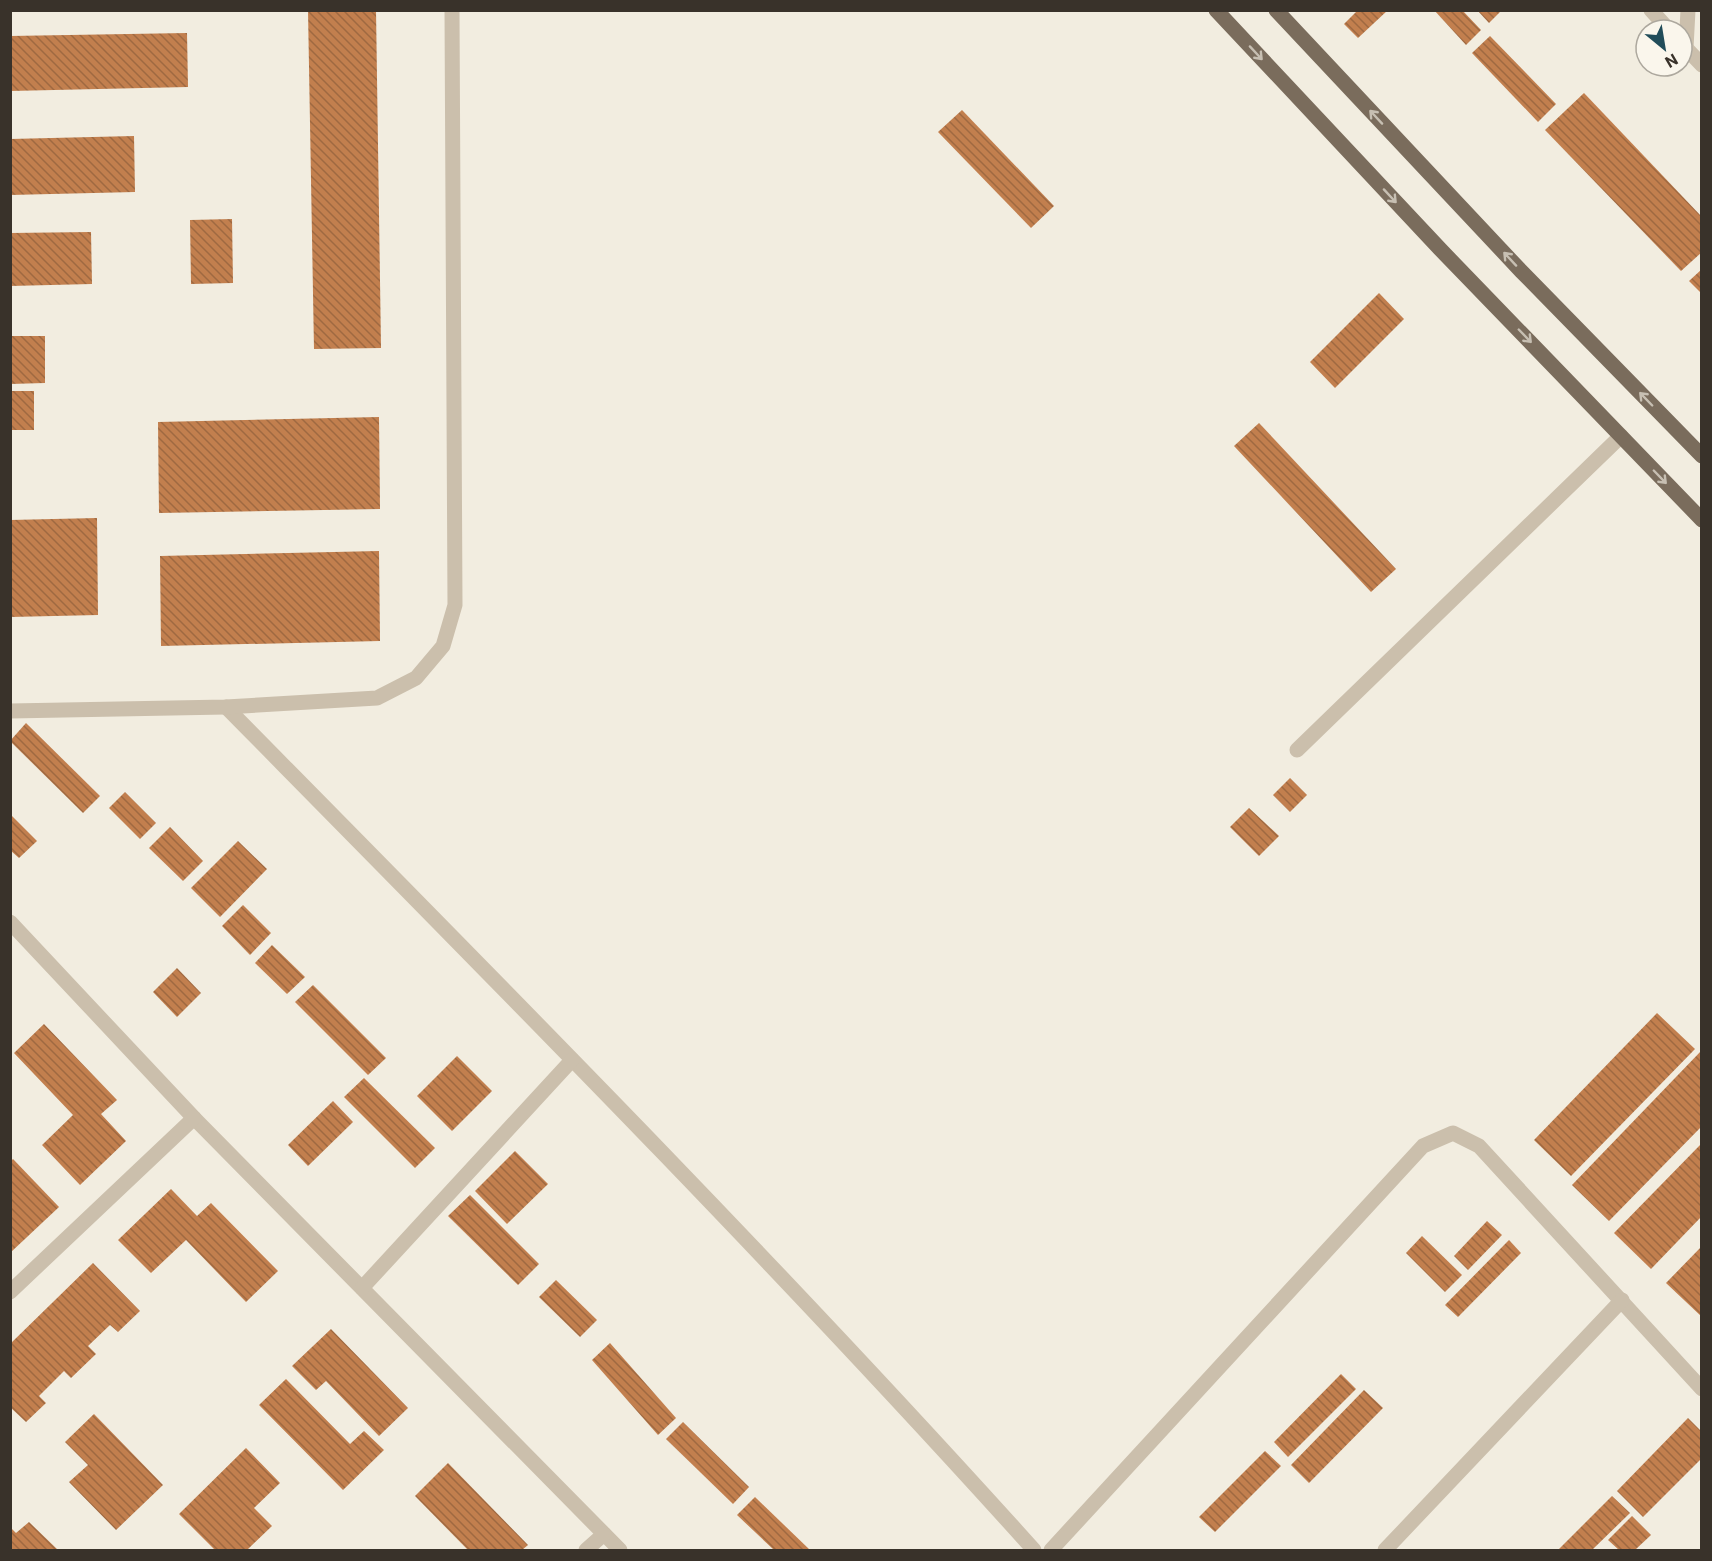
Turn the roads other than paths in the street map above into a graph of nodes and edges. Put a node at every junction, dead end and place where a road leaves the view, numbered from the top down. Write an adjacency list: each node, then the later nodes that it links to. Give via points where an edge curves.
1 (452, 10): 7 (street, via 455,605 443,646 416,678 377,698)
2 (1216, 10): 4 (main road, one-way to 4)
3 (1276, 10): 5 (main road, one-way to 3)
4 (1621, 436): 6 (main road, one-way to 6); 9 (street)
5 (1701, 456)
6 (1701, 520)
7 (226, 707): 8 (street); 11 (street)
8 (10, 711)
9 (1297, 750)
10 (10, 922): 12 (street)
11 (572, 1060): 13 (street); 20 (street, via 883,1382)
12 (194, 1118): 13 (street); 14 (street)
13 (362, 1288): 17 (street)
14 (10, 1293)
15 (1622, 1300): 16 (street); 21 (street, via 1479,1146 1453,1132 1423,1146); 22 (street)
16 (1701, 1389)
17 (604, 1534): 18 (street); 19 (street)
18 (586, 1551)
19 (620, 1551)
20 (1034, 1551)
21 (1051, 1551)
22 (1385, 1551)

